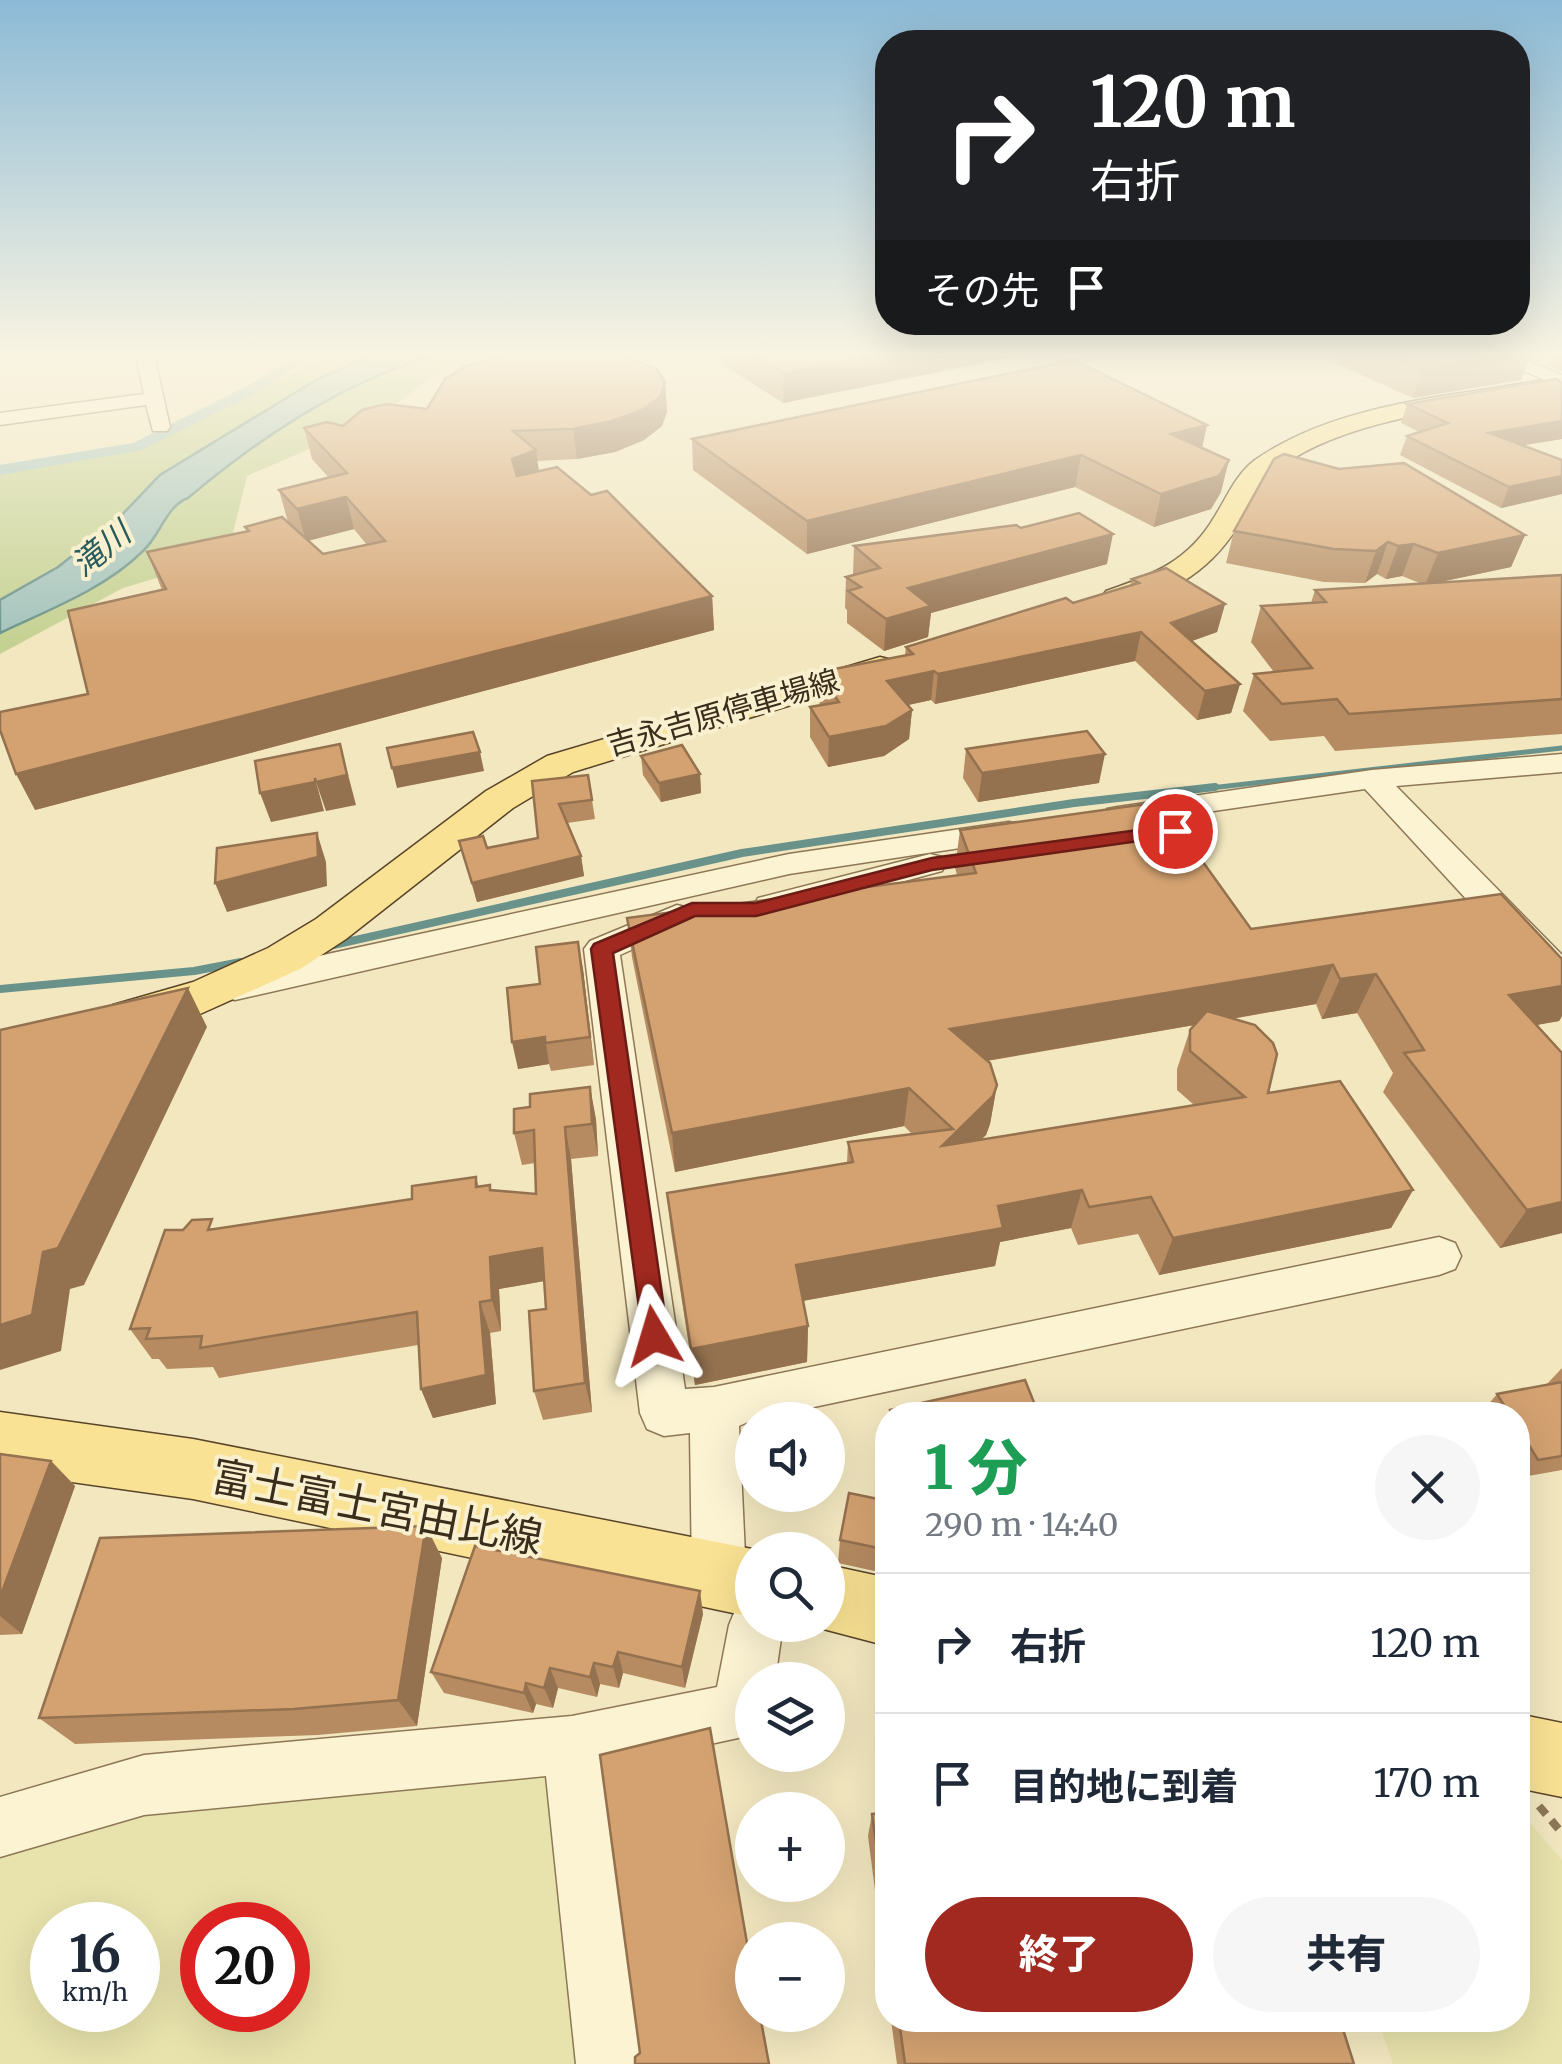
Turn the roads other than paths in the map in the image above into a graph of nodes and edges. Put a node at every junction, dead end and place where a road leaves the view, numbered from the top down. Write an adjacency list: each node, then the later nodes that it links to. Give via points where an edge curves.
1 (1289, 451): 2 (main road, via 1250,478 1193,567)
2 (1090, 606)
3 (918, 656): 9 (main road, 吉永吉原停車場線, via 560,764 520,784 331,929)
4 (1562, 763): 5 (street)
5 (1372, 779): 6 (street, via 1090,831); 8 (street, via 1550,967)
6 (1210, 826)
7 (707, 904): 7 (street, via 756,910 1043,838 789,864); 9 (street); 12 (street, via 602,949 664,1413)
8 (1562, 967)
9 (218, 991): 10 (main road, 吉永吉原停車場線)
10 (91, 1026)
11 (1439, 1256): 12 (street)
12 (714, 1410): 14 (street)
13 (0, 1442): 15 (main road, 富士富士宮由比線, via 192,1470)
14 (735, 1544)
15 (735, 1593)
16 (845, 1603): 17 (main road)
17 (875, 1609)
18 (742, 1642): 19 (street, via 741,1711)
19 (572, 1745): 22 (street, via 144,1785); 23 (street)
20 (1530, 1753): 21 (main road)
21 (1562, 1760)
22 (0, 1827)
23 (610, 2064)

